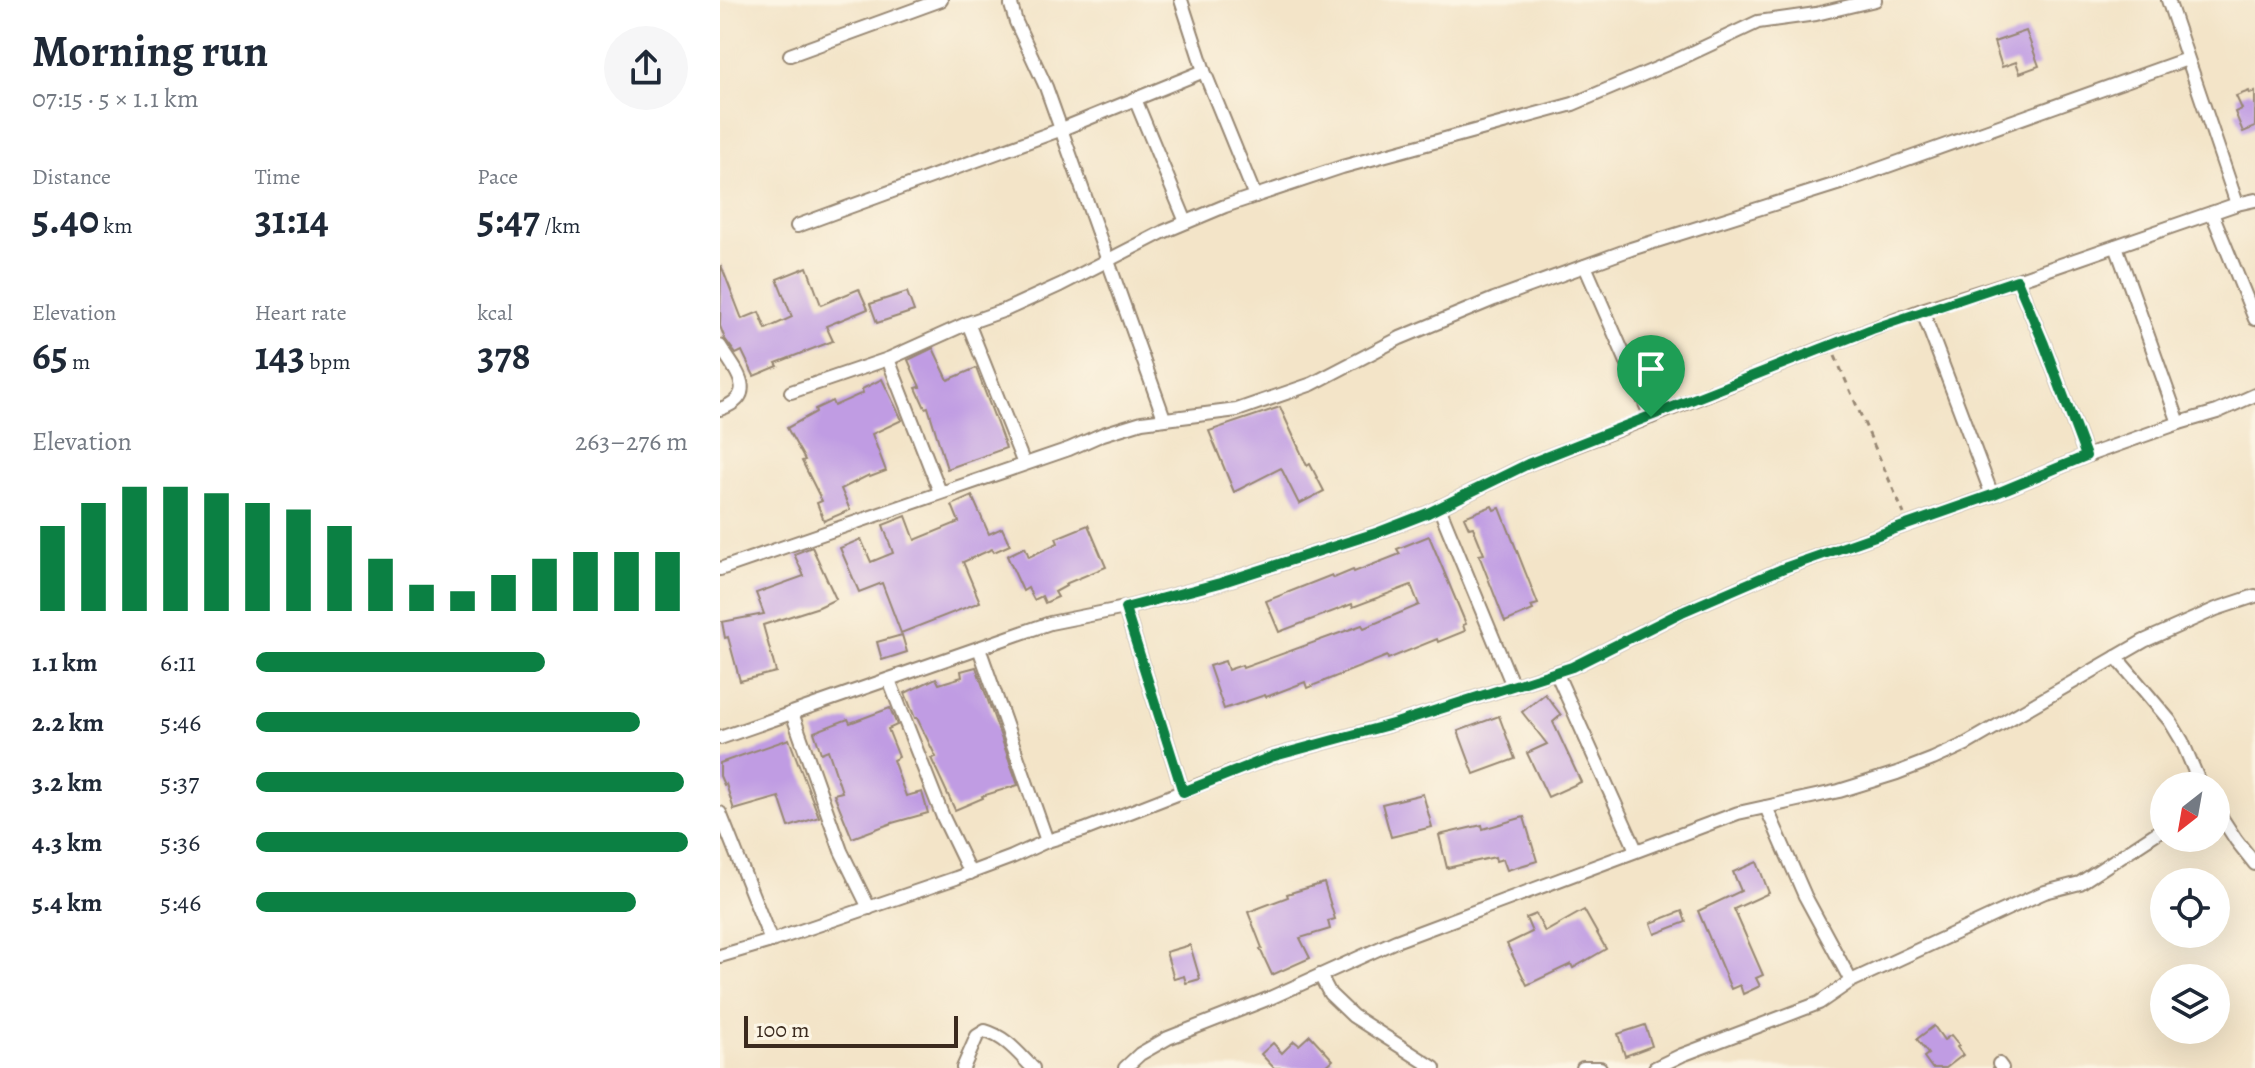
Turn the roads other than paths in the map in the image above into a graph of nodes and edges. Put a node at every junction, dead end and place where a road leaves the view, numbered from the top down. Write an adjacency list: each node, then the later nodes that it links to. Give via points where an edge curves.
1 (941, 0): 8 (street)
2 (1012, 0): 12 (street, via 1016,22)
3 (1181, 0): 10 (street)
4 (1810, 0): 7 (street)
5 (1875, 0): 7 (street)
6 (2168, 0): 9 (street)
7 (1816, 14): 13 (street, via 1758,22 1573,104)
8 (790, 55)
9 (2187, 59): 15 (street); 21 (street, via 1840,183)
10 (1204, 71): 11 (street); 13 (street)
11 (1135, 99): 12 (street); 17 (street)
12 (1062, 129): 18 (street); 20 (street)
13 (1255, 196): 17 (street)
14 (2255, 200): 15 (street)
15 (2237, 204): 16 (street)
16 (2212, 213): 19 (street); 24 (street)
17 (1186, 222): 20 (street)
18 (797, 226)
19 (2116, 246): 22 (street); 33 (street)
20 (1109, 261): 25 (street); 32 (street)
21 (1585, 266): 31 (street); 32 (street, via 1400,338 1312,384 1237,410)
22 (2017, 280): 23 (street); 34 (street)
23 (1922, 310): 31 (street); 37 (street)
24 (2255, 319)
25 (968, 323): 27 (street); 35 (street)
26 (720, 346): 30 (street, via 742,386 738,398)
27 (888, 359): 28 (street); 36 (street)
28 (791, 392)
29 (2255, 395): 33 (street)
30 (720, 409)
31 (1651, 417): 38 (street, via 1528,464)
32 (1164, 418): 35 (street)
33 (2179, 423): 34 (street)
34 (2086, 456): 37 (street)
35 (1024, 464): 36 (street)
36 (940, 492): 39 (street)
37 (1992, 495): 44 (street, via 1784,568)
38 (1439, 507): 41 (street, via 1280,565); 46 (street)
39 (720, 569)
40 (2255, 596): 43 (street)
41 (1125, 608): 42 (street, via 1050,623); 50 (street)
42 (979, 648): 45 (street); 55 (street)
43 (2116, 657): 49 (street, via 2170,721); 51 (street, via 1933,759 1839,791)
44 (1556, 672): 46 (street); 56 (street)
45 (889, 680): 47 (street); 58 (street)
46 (1513, 686): 50 (street, via 1271,757)
47 (792, 713): 48 (street); 59 (street, via 841,851)
48 (720, 738)
49 (2194, 772)
50 (1183, 792): 55 (street)
51 (1766, 807): 56 (street); 63 (street, via 1805,896)
52 (720, 813): 60 (street)
53 (2230, 831): 57 (street)
54 (2150, 837): 63 (street, via 2080,883 2045,892)
55 (1047, 841): 58 (street)
56 (1636, 850): 62 (street)
57 (2255, 864)
58 (970, 873): 59 (street)
59 (869, 908): 60 (street)
60 (771, 941): 61 (street)
61 (720, 956)
62 (1320, 975): 66 (street, via 1168,1038); 67 (street, via 1330,994 1353,1016)
63 (1851, 981): 70 (street, via 1819,1003)
64 (963, 1068): 65 (street, via 977,1036 985,1031 1009,1043)
65 (1033, 1068)
66 (1125, 1068)
67 (1434, 1068)
68 (1583, 1068): 69 (street)
69 (1600, 1068)
70 (1655, 1068)

